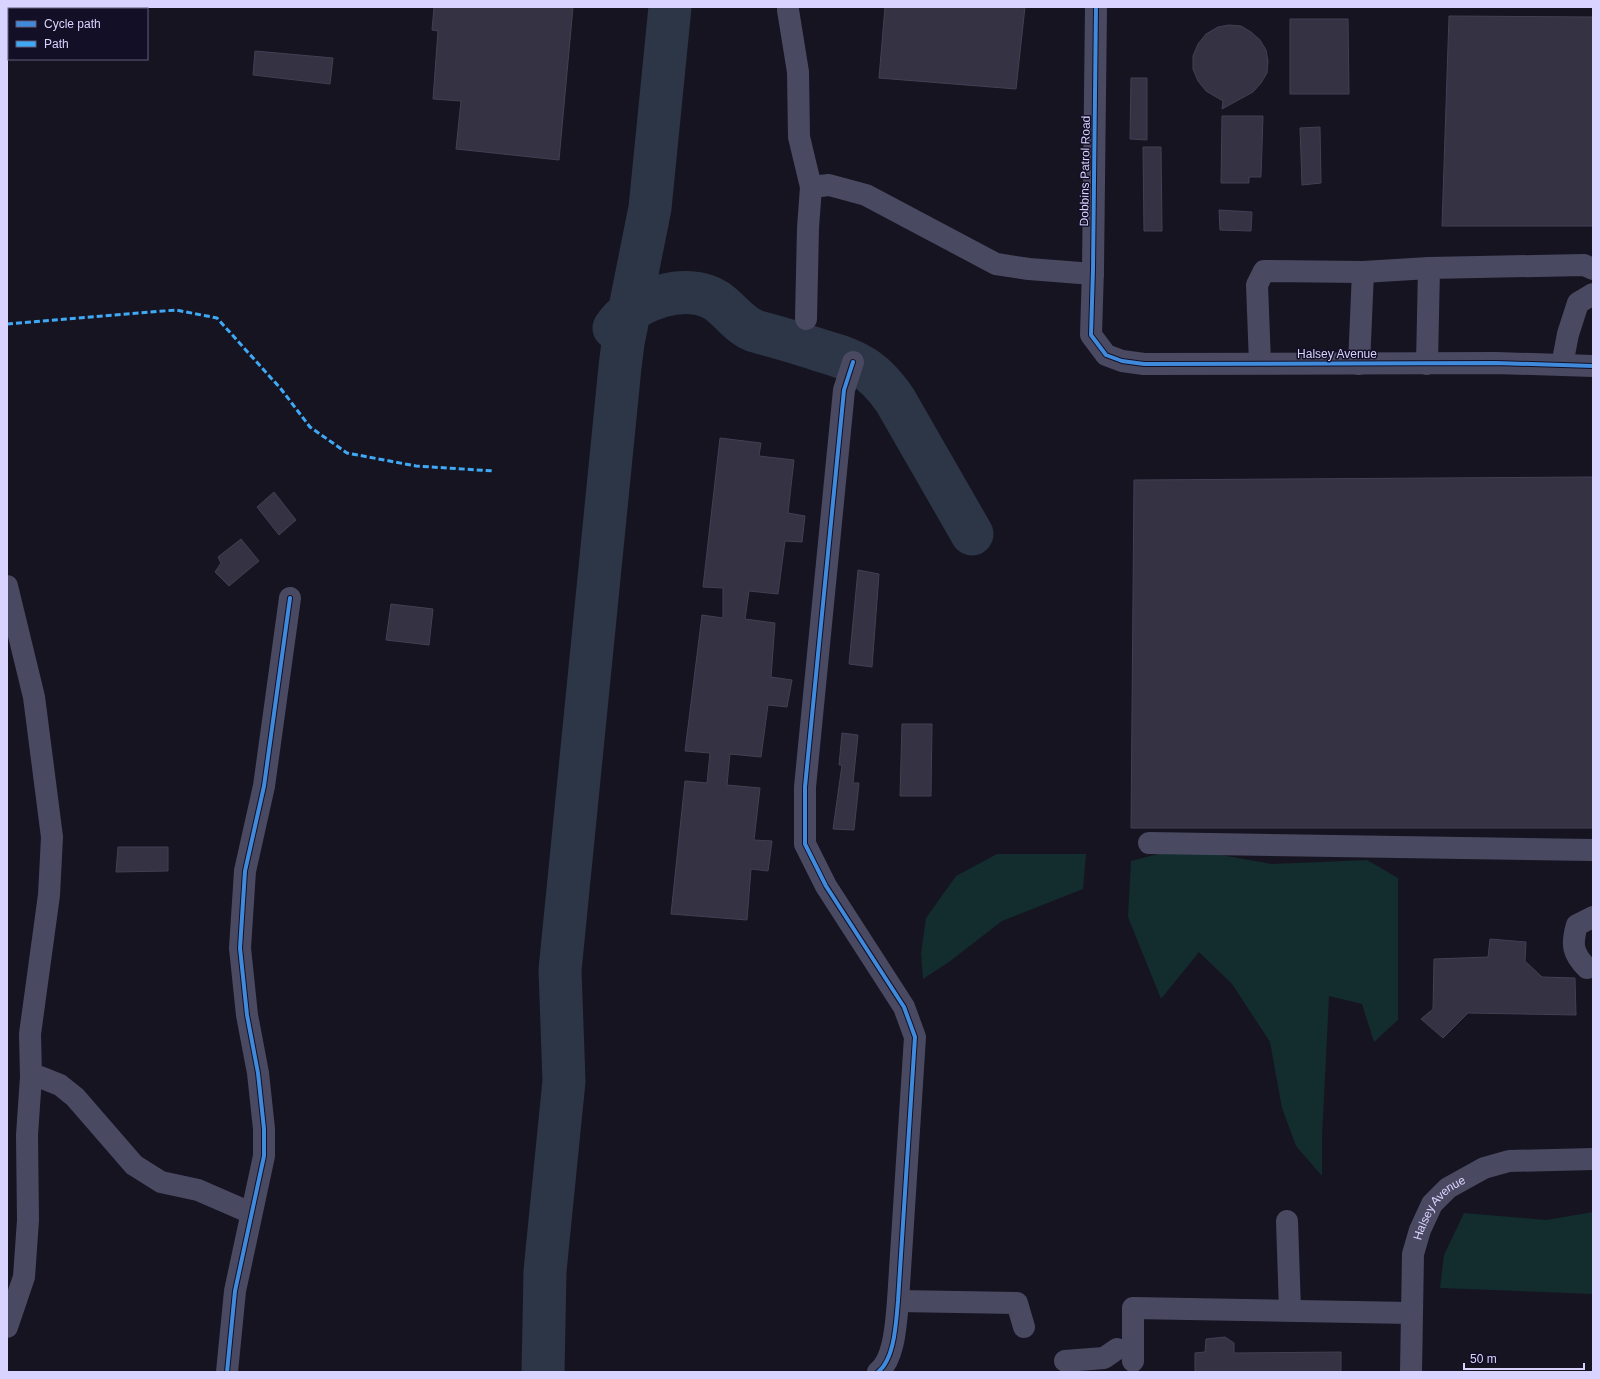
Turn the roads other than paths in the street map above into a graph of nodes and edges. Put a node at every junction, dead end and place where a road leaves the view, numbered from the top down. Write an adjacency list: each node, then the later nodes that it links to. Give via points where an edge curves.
1 (1096, 7): 7 (street, Dobbins Patrol Road)
2 (788, 10): 3 (street, via 798,72 799,137)
3 (811, 187): 7 (street, via 829,185 866,195 996,264); 9 (street)
4 (1429, 268): 5 (street, via 1584,265); 6 (street); 14 (street)
5 (1593, 269)
6 (1363, 272): 12 (street, via 1264,271 1257,285); 13 (street)
7 (1093, 274): 10 (street, Dobbins Patrol Road)
8 (1593, 294): 15 (street, via 1578,303)
9 (806, 319)
10 (1090, 335): 12 (street, Halsey Avenue, via 1106,355 1122,361 1144,364)
11 (853, 362): 27 (street, via 844,390 823,595 805,787 805,844 826,886 904,1007 915,1037)
12 (1260, 363): 13 (street, Halsey Avenue)
13 (1360, 364): 14 (street, Halsey Avenue)
14 (1426, 364): 15 (street, Halsey Avenue)
15 (1562, 365): 16 (street, Halsey Avenue)
16 (1593, 366)
17 (7, 586): 23 (street, via 34,698 52,837 49,895 30,1034)
18 (290, 598): 25 (street, via 264,786 245,871 240,948 247,1016 258,1074 264,1128 264,1156)
19 (1149, 843): 20 (street)
20 (1593, 850)
21 (1593, 917): 22 (street, via 1577,925 1575,933 1575,951 1578,959)
22 (1587, 968)
23 (31, 1077): 25 (street, via 60,1086 70,1093 134,1165 161,1182 198,1190); 30 (street, via 27,1135 28,1220 24,1276)
24 (1593, 1159): 29 (street, Halsey Avenue, via 1508,1161 1484,1168 1448,1188 1432,1204 1420,1230 1413,1254)
25 (251, 1213): 33 (street, via 235,1291)
26 (1287, 1221): 28 (street)
27 (898, 1301): 31 (street, via 1017,1303); 34 (street, via 893,1341 884,1367)
28 (1290, 1310): 29 (street); 32 (street, via 1133,1308 1125,1355)
29 (1411, 1313): 35 (street, Halsey Avenue)
30 (7, 1327)
31 (1024, 1327)
32 (1065, 1361)
33 (227, 1372)
34 (878, 1372)
35 (1411, 1372)

